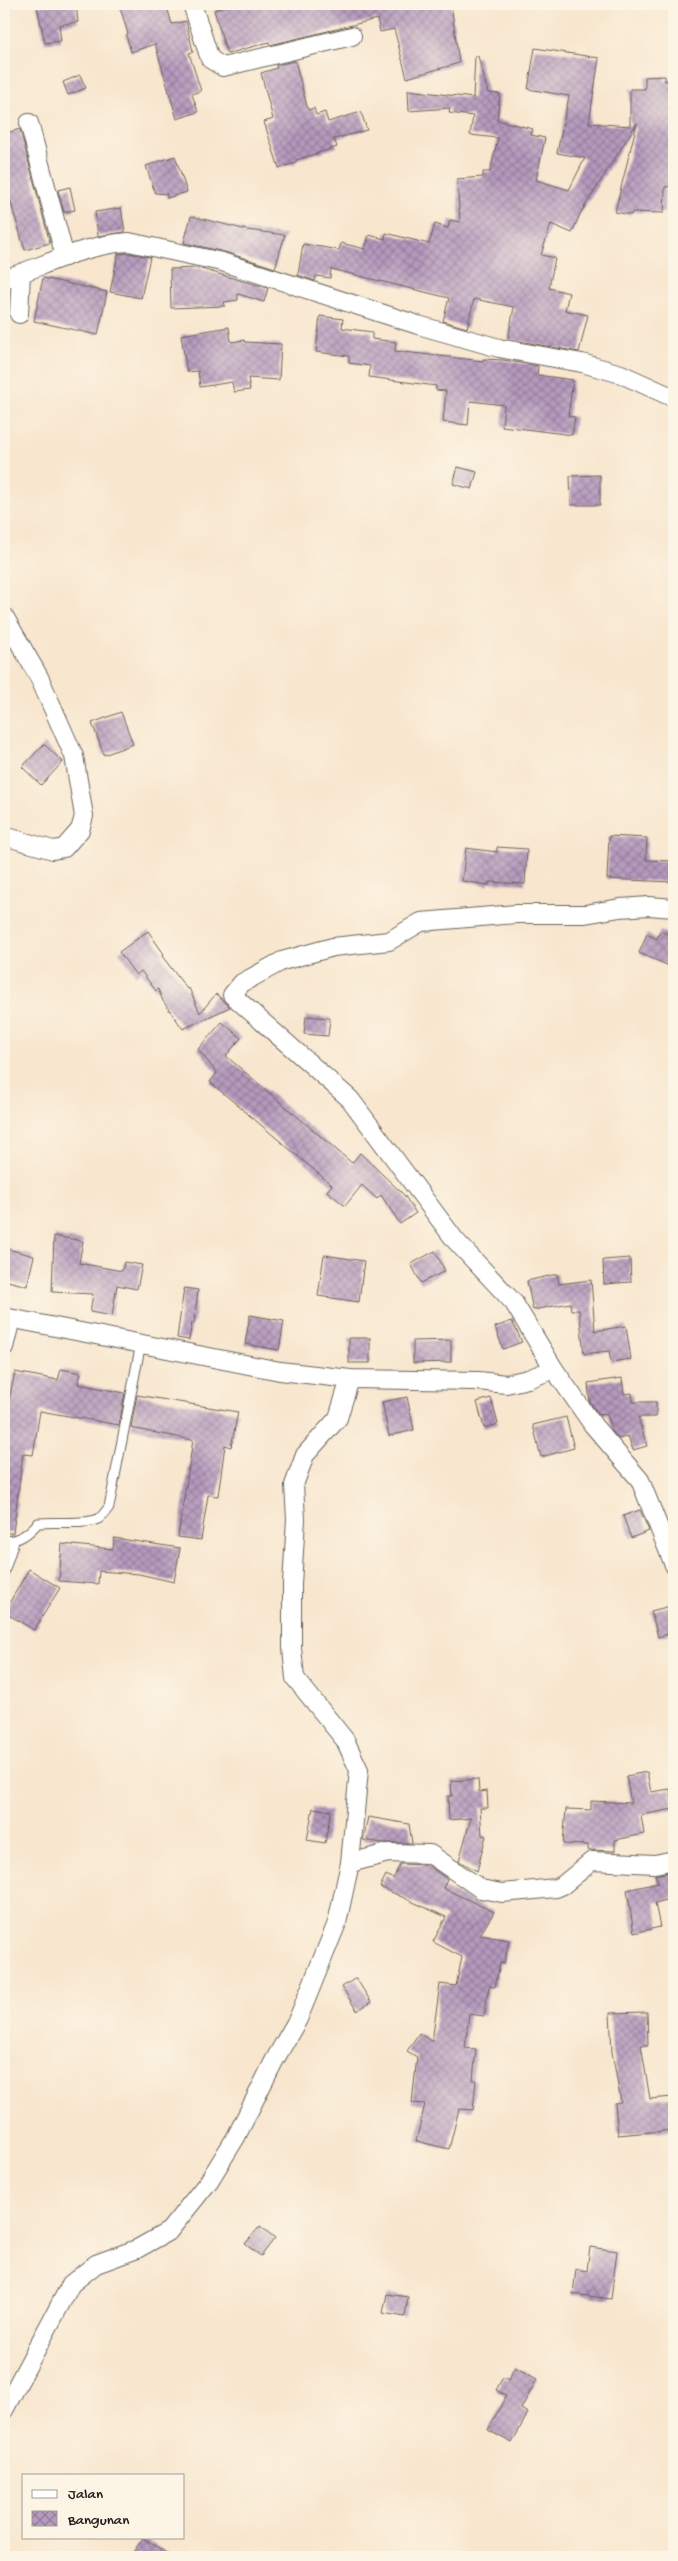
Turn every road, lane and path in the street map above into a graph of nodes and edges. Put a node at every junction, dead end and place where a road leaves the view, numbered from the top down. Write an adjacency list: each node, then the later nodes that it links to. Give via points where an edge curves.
1 (192, 4): 2 (street, via 210,59 223,67)
2 (352, 36)
3 (29, 123): 4 (street)
4 (66, 257): 5 (street); 8 (street, via 117,242 129,242 222,262 499,348 582,363 621,374)
5 (21, 273): 6 (street); 7 (street)
6 (4, 279)
7 (19, 314)
8 (674, 398)
9 (4, 616): 10 (street, via 40,677 74,756 84,816 80,830 64,848 53,850)
10 (4, 836)
11 (674, 908): 15 (street, via 649,906 585,914 525,914 421,922 389,941 333,947 282,961 242,983 232,994 350,1099 455,1240 514,1303)
12 (7, 1318): 13 (street); 14 (street)
13 (141, 1342): 16 (street, via 280,1371); 18 (lane, via 109,1507 100,1518 86,1523 60,1520 38,1523 28,1534)
14 (4, 1347)
15 (554, 1369): 16 (street, via 506,1384 478,1380); 19 (street, via 593,1425 640,1480)
16 (350, 1379): 22 (street, via 338,1418 305,1455 294,1485 296,1519 292,1584 295,1678 345,1740 359,1770)
17 (4, 1541): 18 (lane)
18 (14, 1541): 20 (lane)
19 (674, 1565)
20 (4, 1572)
21 (674, 1860): 22 (street, via 655,1864 592,1861 556,1888 502,1893 481,1889 430,1854 388,1854)
22 (350, 1863): 23 (street, via 337,1923 298,2019 209,2181 169,2231 137,2249 96,2264 72,2284)
23 (4, 2410)

